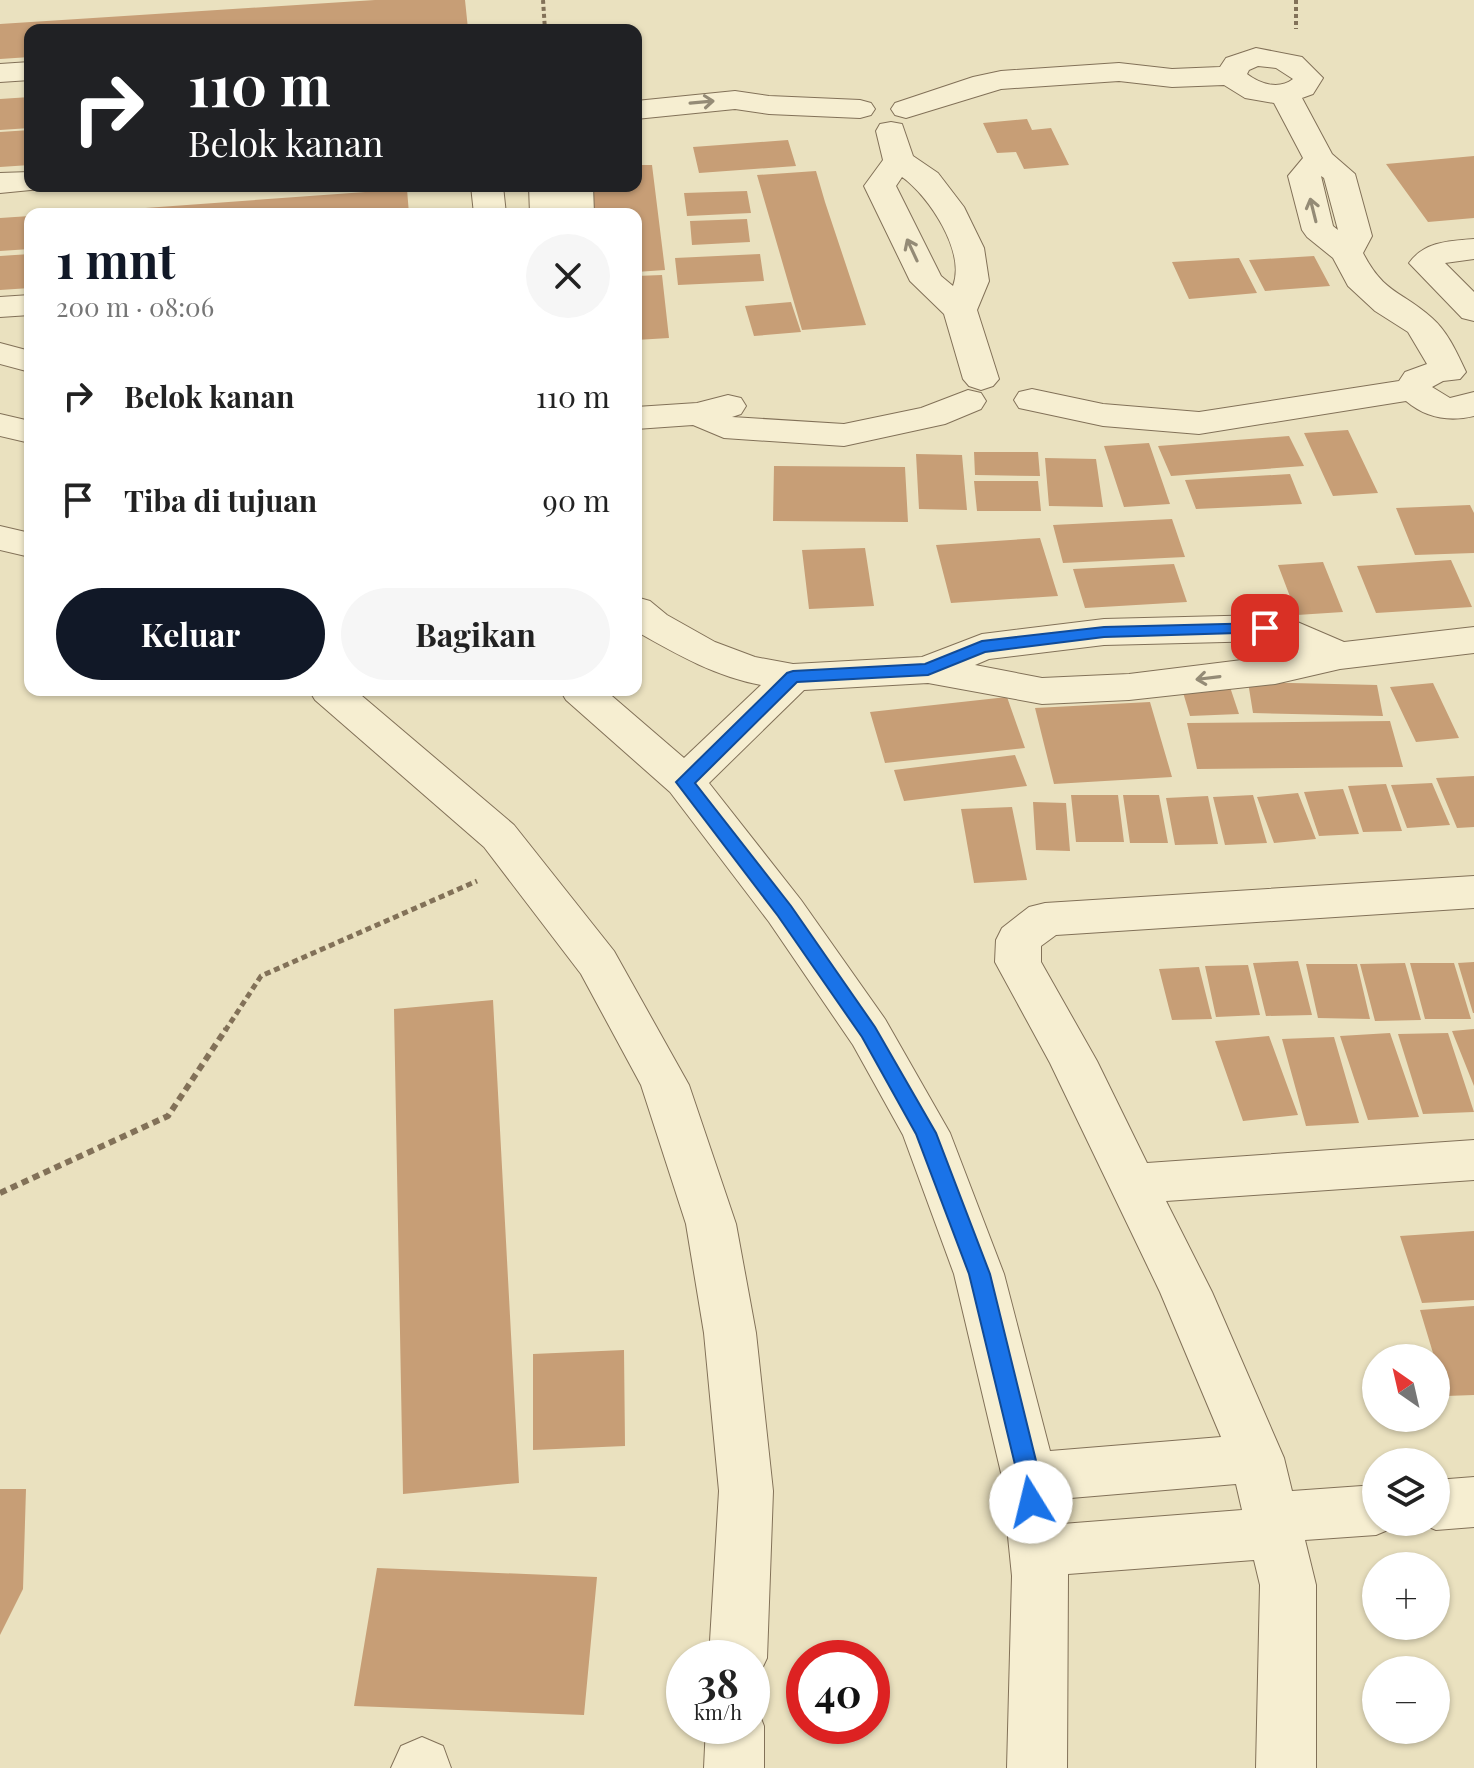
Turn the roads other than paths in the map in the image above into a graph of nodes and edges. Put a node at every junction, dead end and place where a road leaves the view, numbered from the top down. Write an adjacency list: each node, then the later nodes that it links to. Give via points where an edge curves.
1 (24, 71): 2 (street)
2 (0, 73)
3 (769, 105): 4 (street, one-way to 3, via 735,100); 5 (street, via 860,109 873,102 892,102); 6 (street, via 740,122)
4 (642, 109)
5 (898, 118): 7 (street); 18 (street, via 958,91 988,98 1133,89 1172,78 1231,76 1236,64 1256,57 1301,67 1308,78 1302,88 1285,94 1319,159 1304,176 1318,230 1347,253 1360,279 1420,325)
6 (642, 130)
7 (899, 160): 13 (street, via 927,180 953,214 968,248 972,281); 13 (street, one-way to 7, via 927,281 880,186)
8 (24, 182): 9 (street)
9 (0, 183)
10 (1474, 249): 14 (street, via 1441,253 1426,263)
11 (24, 305): 12 (street)
12 (0, 307)
13 (960, 310): 17 (street)
14 (1474, 311)
15 (0, 353): 16 (street)
16 (24, 360)
17 (975, 390): 18 (street, via 1006,377 1026,386 1032,400 1103,415 1199,423 1414,389 1424,401 1445,409); 19 (street, via 932,416 844,435 724,427 699,414)
18 (1467, 395)
19 (642, 418)
20 (0, 425): 21 (street)
21 (24, 431)
22 (0, 538): 23 (street)
23 (24, 544)
24 (642, 615): 28 (street, via 701,651 748,669)
25 (1474, 640): 26 (street)
26 (1340, 656): 27 (street, one-way to 27, via 1275,671 1042,691); 27 (street, via 1265,628 1133,631 982,647)
27 (928, 670): 28 (street)
28 (793, 677): 31 (street)
29 (336, 696): 42 (street, via 499,836 598,963 665,1085 711,1224 730,1333 746,1491)
30 (587, 696): 31 (street)
31 (685, 782): 36 (street, via 785,911 869,1032 926,1133 979,1274)
32 (1474, 892): 34 (street, via 1045,919 1030,928 1018,940 1018,962)
33 (1474, 1160): 34 (street)
34 (1132, 1184): 35 (street, via 1186,1292)
35 (1257, 1458): 36 (street); 40 (street)
36 (1029, 1477): 41 (street)
37 (1474, 1502): 38 (street)
38 (1450, 1504)
39 (1362, 1512): 40 (street)
40 (1274, 1525): 41 (street); 46 (street, via 1288,1585)
41 (1036, 1551): 45 (street)
42 (739, 1640)
43 (735, 1744): 44 (street)
44 (734, 1768)
45 (1037, 1768)
46 (1286, 1768)

